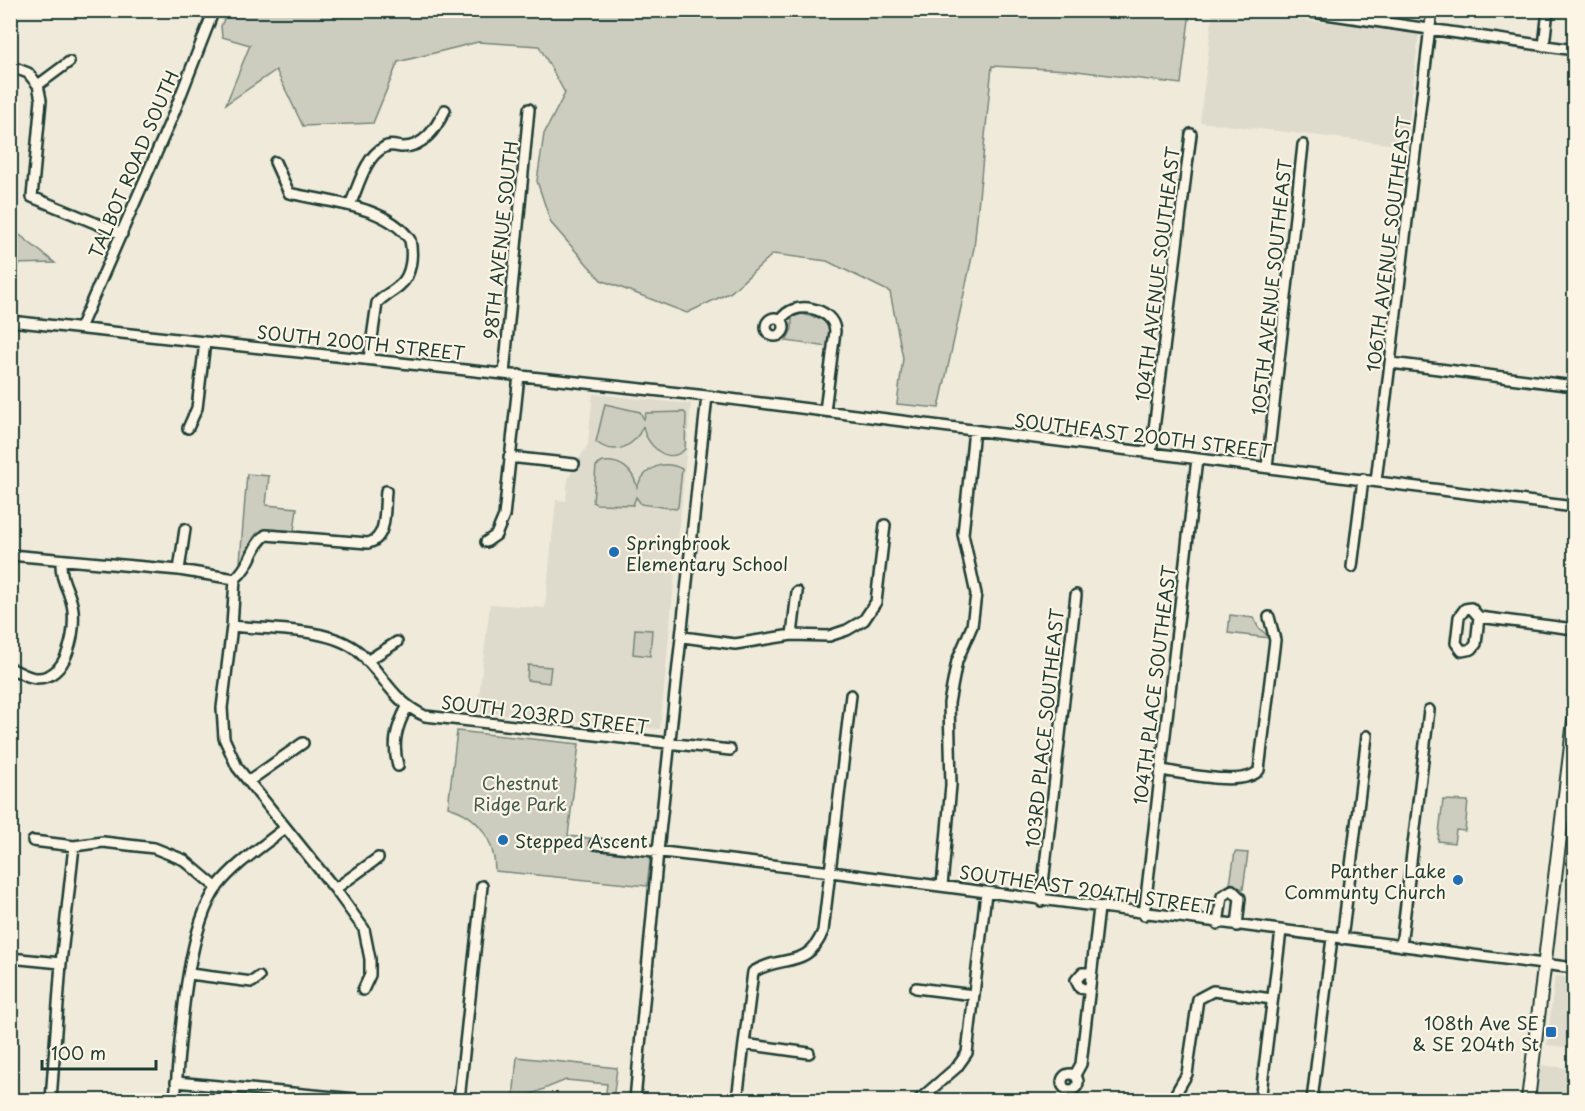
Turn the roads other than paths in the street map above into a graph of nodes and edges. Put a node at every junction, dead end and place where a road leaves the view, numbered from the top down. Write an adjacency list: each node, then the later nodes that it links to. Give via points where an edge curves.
1 (214, 10): 17 (street, TALBOT ROAD SOUTH)
2 (1298, 10): 5 (street)
3 (1432, 10): 5 (street, 106TH AVENUE SOUTHEAST)
4 (1548, 10): 6 (street)
5 (1430, 28): 6 (street); 23 (street, 106TH AVENUE SOUTHEAST)
6 (1544, 46): 7 (street)
7 (1575, 50)
8 (69, 62): 10 (street)
9 (10, 66): 10 (street, via 28,73)
10 (38, 85): 17 (street, via 41,100 32,197)
11 (529, 109): 24 (street, 98TH AVENUE SOUTH)
12 (445, 110): 16 (street, via 434,131 424,140 412,146 383,147)
13 (1191, 134): 31 (street, 104TH AVENUE SOUTHEAST)
14 (1303, 145): 35 (street, 105TH AVENUE SOUTHEAST)
15 (275, 162): 16 (street, via 289,193)
16 (350, 205): 22 (street, via 398,226 411,246 407,276 377,303)
17 (122, 234): 20 (street, TALBOT ROAD SOUTH)
18 (781, 320): 28 (street, via 788,311 799,308 822,312 834,322)
19 (10, 321): 20 (street, SOUTH 200TH STREET)
20 (80, 328): 21 (street, SOUTH 200TH STREET)
21 (205, 342): 22 (street, SOUTH 200TH STREET); 29 (street, via 197,408)
22 (369, 359): 24 (street, SOUTH 200TH STREET)
23 (1390, 363): 26 (street); 37 (street, 106TH AVENUE SOUTHEAST)
24 (504, 374): 25 (street, SOUTH 200TH STREET)
25 (519, 375): 27 (street, SOUTH 200TH STREET); 32 (street)
26 (1575, 386)
27 (707, 396): 28 (street, SOUTHEAST 200TH STREET); 55 (street)
28 (825, 411): 30 (street, SOUTHEAST 200TH STREET)
29 (188, 428)
30 (974, 430): 31 (street, SOUTHEAST 200TH STREET); 78 (street, via 963,534 975,602 972,626 957,661 949,703 951,808)
31 (1151, 453): 33 (street, SOUTHEAST 200TH STREET)
32 (509, 457): 34 (street); 42 (street, via 504,516 496,535)
33 (1197, 459): 35 (street, SOUTHEAST 200TH STREET); 68 (street, 104TH PLACE SOUTHEAST)
34 (574, 464)
35 (1267, 467): 36 (street, SOUTHEAST 200TH STREET)
36 (1363, 479): 37 (street, SOUTHEAST 200TH STREET); 45 (street)
37 (1376, 481): 39 (street, SOUTHEAST 200TH STREET)
38 (386, 491): 47 (street, via 378,539 368,543 266,534 256,544 247,567)
39 (1575, 507)
40 (885, 525): 54 (street, via 877,596 864,620 829,636)
41 (185, 529): 46 (street)
42 (486, 542)
43 (10, 555): 44 (street)
44 (61, 560): 46 (street); 58 (street, via 61,575 73,609 65,660 53,672 35,678)
45 (1352, 567)
46 (179, 570): 47 (street)
47 (235, 579): 52 (street)
48 (797, 592): 54 (street)
49 (1076, 594): 82 (street, 103RD PLACE SOUTHEAST)
50 (1269, 617): 68 (street, via 1275,640 1262,760 1255,775 1240,780)
51 (1479, 617): 53 (street)
52 (232, 626): 57 (street, SOUTH 203RD STREET, via 331,638 350,646); 69 (street, via 222,724 229,751)
53 (1575, 629)
54 (792, 635): 55 (street, via 735,644)
55 (682, 637): 65 (street)
56 (397, 642): 57 (street)
57 (367, 661): 60 (street, SOUTH 203RD STREET)
58 (10, 668)
59 (851, 695): 76 (street)
60 (407, 707): 65 (street, SOUTH 203RD STREET, via 425,716); 67 (street, via 394,740)
61 (1429, 710): 90 (street)
62 (1575, 721): 93 (main road)
63 (1367, 736): 89 (street)
64 (303, 743): 69 (street)
65 (670, 745): 66 (street, SOUTH 203RD STREET); 74 (street)
66 (730, 750)
67 (398, 766)
68 (1161, 770): 84 (street, 104TH PLACE SOUTHEAST)
69 (249, 781): 70 (street)
70 (284, 829): 79 (street, via 235,868); 80 (street)
71 (33, 842): 73 (street)
72 (595, 844): 74 (street, SOUTHEAST 204TH STREET)
73 (74, 846): 79 (street, via 103,842 166,850 194,867); 92 (street)
74 (658, 851): 76 (street, SOUTHEAST 204TH STREET); 112 (street)
75 (378, 858): 80 (street)
76 (831, 872): 78 (street, SOUTHEAST 204TH STREET); 103 (street, via 818,942 800,959 753,972)
77 (482, 886): 111 (street)
78 (942, 886): 81 (street, SOUTHEAST 204TH STREET)
79 (217, 888): 95 (street, via 201,918)
80 (335, 889): 99 (street, via 367,938 370,968)
81 (986, 893): 82 (street, SOUTHEAST 204TH STREET); 101 (street)
82 (1041, 901): 83 (street, SOUTHEAST 204TH STREET)
83 (1099, 908): 84 (street, SOUTHEAST 204TH STREET); 96 (street)
84 (1144, 915): 85 (street, SOUTHEAST 204TH STREET)
85 (1218, 924): 86 (street, SOUTHEAST 204TH STREET); 86 (street, via 1222,896 1232,891 1240,898)
86 (1238, 926): 87 (street, SOUTHEAST 204TH STREET)
87 (1281, 931): 88 (street, SOUTHEAST 204TH STREET); 102 (street)
88 (1332, 938): 89 (street, SOUTHEAST 204TH STREET); 116 (street)
89 (1342, 939): 90 (street, SOUTHEAST 204TH STREET)
90 (1401, 946): 93 (street, SOUTHEAST 204TH STREET)
91 (10, 958): 92 (street)
92 (62, 963): 109 (street)
93 (1545, 965): 94 (street, SOUTHEAST 204TH STREET); 117 (main road)
94 (1575, 968)
95 (190, 974): 97 (street, via 244,981); 106 (street)
96 (1091, 974): 100 (street); 100 (street, via 1082,973 1076,980 1080,988)
97 (259, 977)
98 (916, 988): 101 (street)
99 (363, 990)
100 (1089, 990): 105 (street, via 1080,1064)
101 (974, 995): 114 (street, via 967,1053)
102 (1272, 999): 107 (street, via 1213,991 1203,996 1195,1005 1187,1074); 115 (street)
103 (744, 1044): 104 (street); 113 (street)
104 (809, 1053)
105 (1075, 1075)
106 (176, 1082): 108 (street); 110 (street)
107 (1176, 1093)
108 (356, 1099)
109 (51, 1101)
110 (174, 1101)
111 (459, 1101)
112 (635, 1101)
113 (737, 1101)
114 (919, 1101)
115 (1257, 1101)
116 (1312, 1101)
117 (1528, 1101)

